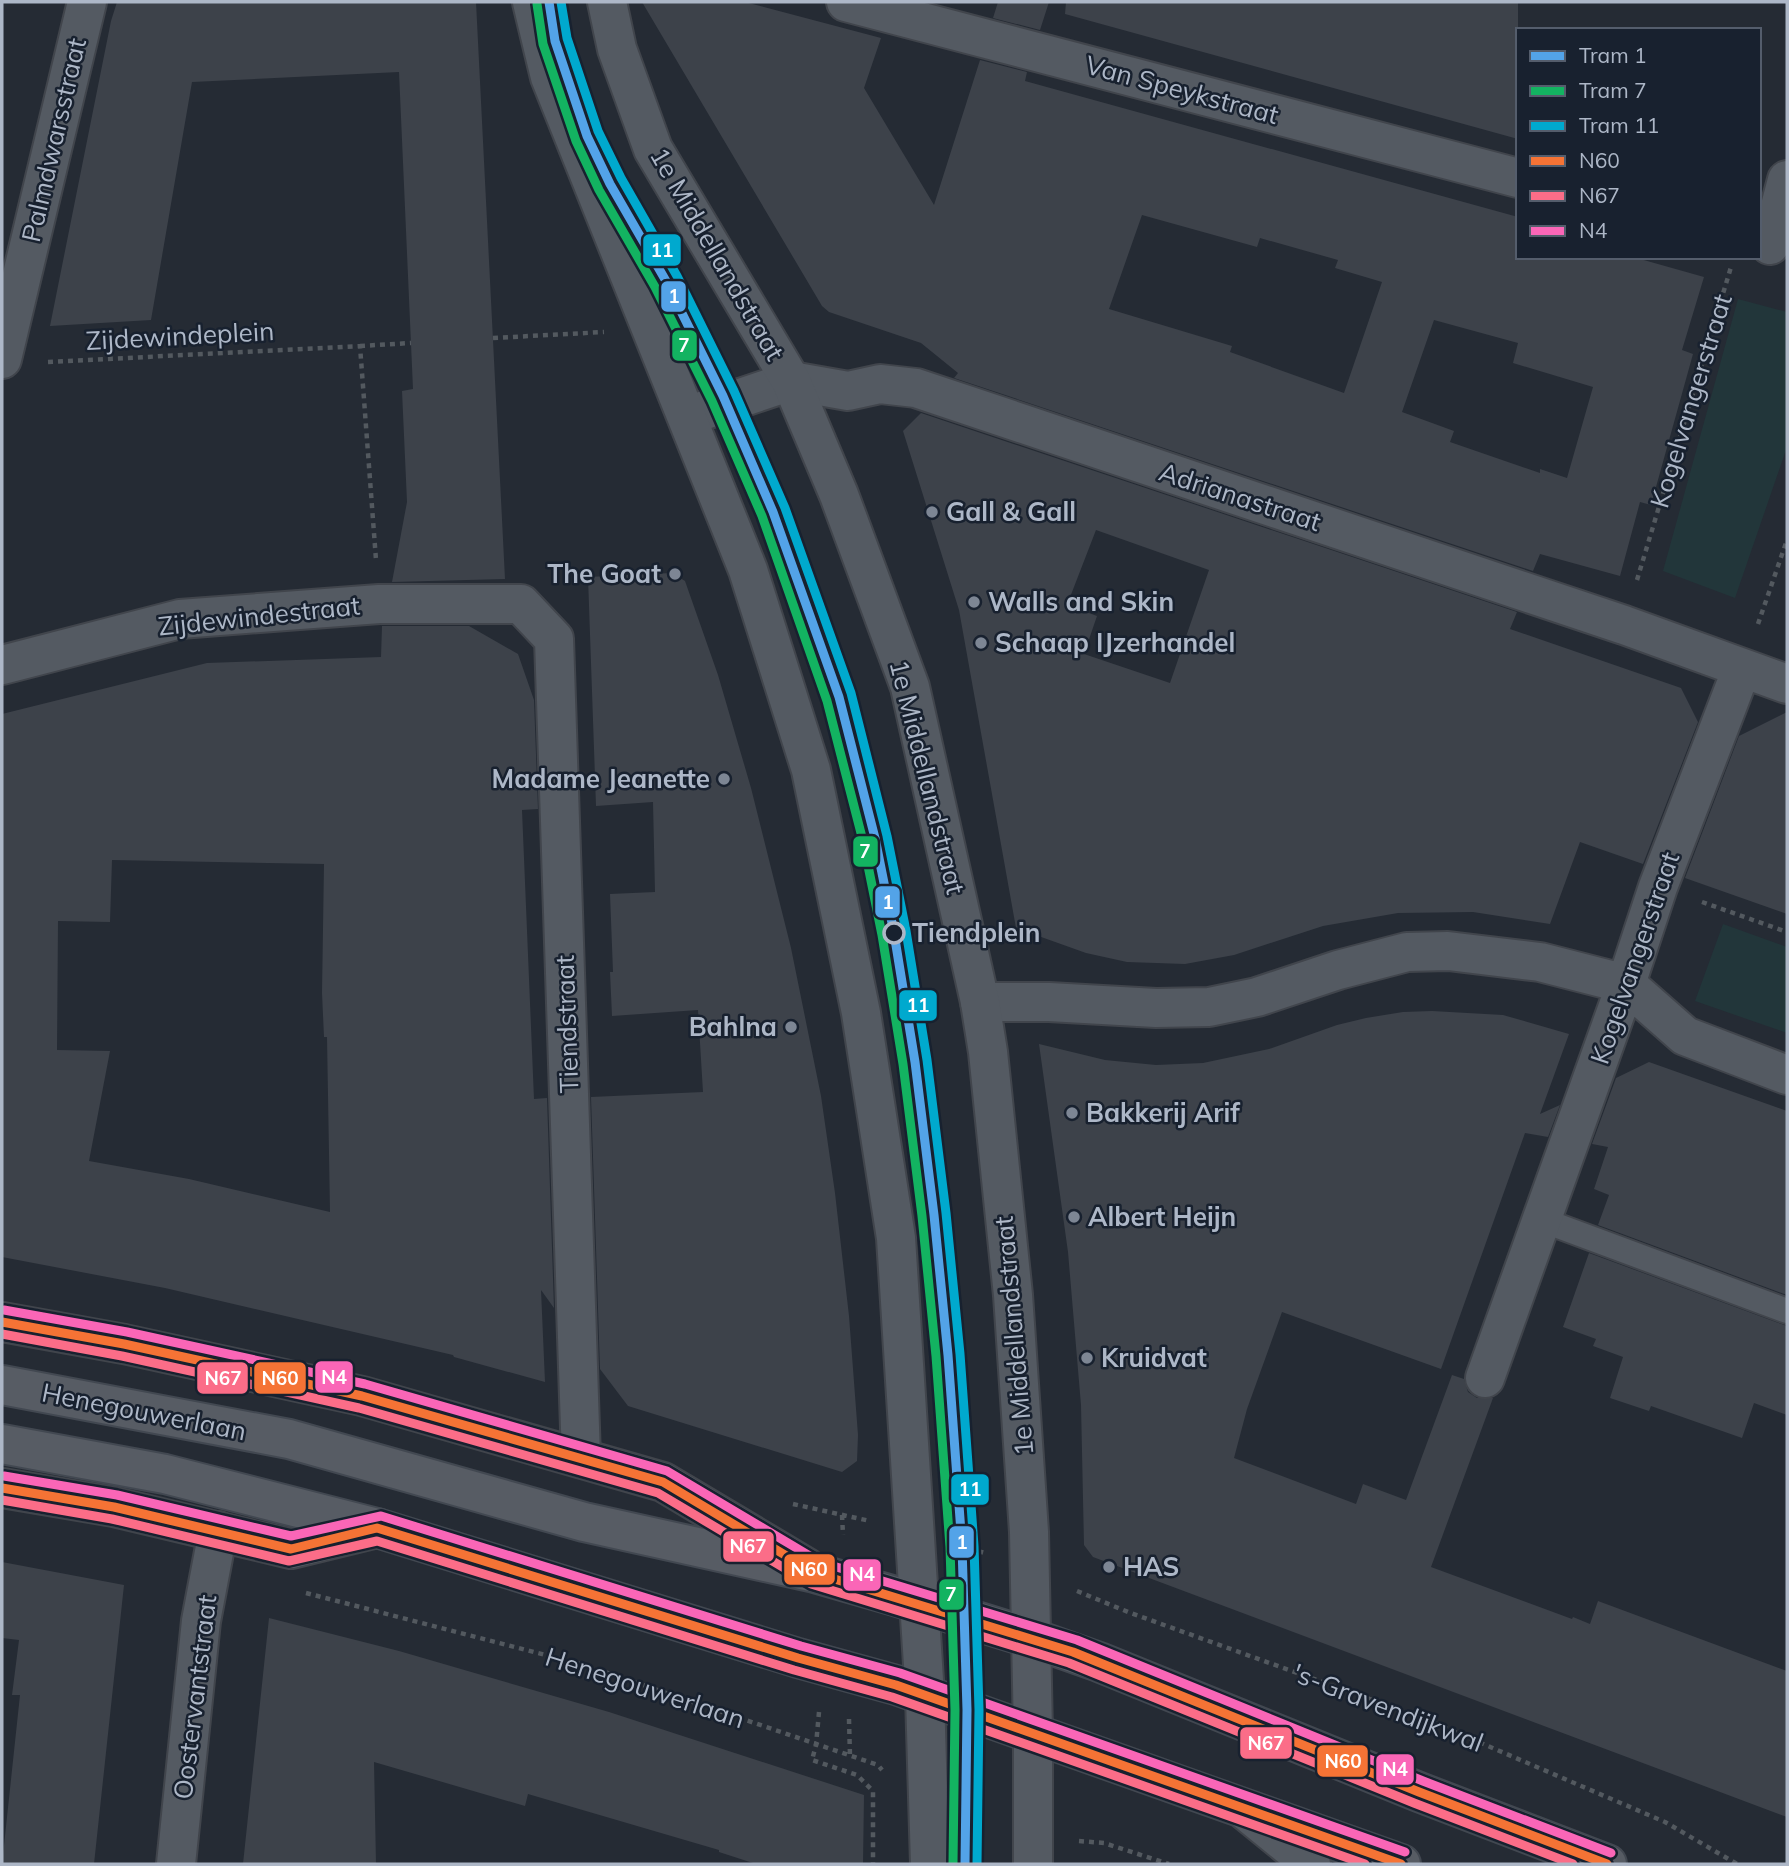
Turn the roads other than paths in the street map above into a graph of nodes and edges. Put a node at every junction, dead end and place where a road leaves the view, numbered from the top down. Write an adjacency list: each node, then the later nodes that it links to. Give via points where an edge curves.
1 (87, 2): 8 (street, Palmdwarsstraat)
2 (532, 2): 10 (street, via 550,77)
3 (607, 2): 9 (street, 1e Middellandstraat, via 617,49 653,149)
4 (846, 2): 5 (street, Van Speykstraat)
5 (1516, 177)
6 (1787, 180): 7 (street)
7 (1772, 246)
8 (2, 359)
9 (792, 381): 10 (street, Adrianastraat); 13 (street, Adrianastraat, via 848,391 880,384 916,388); 16 (street, 1e Middellandstraat, via 910,687)
10 (687, 416): 29 (street, via 748,570 811,770 861,1013 896,1238)
11 (521, 604): 12 (street, Zijdewindestraat, via 379,604 180,619); 24 (street, Tiendstraat, via 554,639)
12 (2, 665)
13 (1742, 668): 14 (street, Adrianastraat); 15 (street, Kogelvangerstraat)
14 (1787, 684)
15 (1626, 984): 16 (street, via 1540,962 1448,951 1408,952 1209,1007); 17 (street, via 1685,1036); 18 (street, Kogelvangerstraat)
16 (980, 1002): 30 (street, 1e Middellandstraat, via 1013,1295 1031,1568)
17 (1787, 1075)
18 (1542, 1220): 19 (lane); 21 (street, Kogelvangerstraat)
19 (1787, 1311)
20 (2, 1322): 24 (main road, Henegouwerlaan, via 362,1396)
21 (1485, 1378)
22 (2, 1385): 28 (main road, Henegouwerlaan, via 289,1439 584,1522)
23 (2, 1444): 26 (main road, via 164,1474)
24 (581, 1458): 28 (main road, Henegouwerlaan, via 663,1482)
25 (2, 1488): 27 (main road)
26 (377, 1528): 27 (main road, via 291,1549); 31 (main road)
27 (218, 1531): 34 (street, Oostervantstraat, via 201,1621)
28 (815, 1573): 29 (main road, Henegouwerlaan)
29 (920, 1604): 30 (main road, Henegouwerlaan); 31 (street)
30 (1031, 1638): 32 (street, 1e Middellandstraat); 39 (main road)
31 (925, 1696): 32 (main road); 35 (street)
32 (1033, 1734): 33 (main road); 36 (street, 1e Middellandstraat)
33 (1242, 1807): 37 (street); 38 (main road)
34 (176, 1864)
35 (930, 1864)
36 (1033, 1864)
37 (1311, 1864)
38 (1401, 1864)
39 (1607, 1864)

